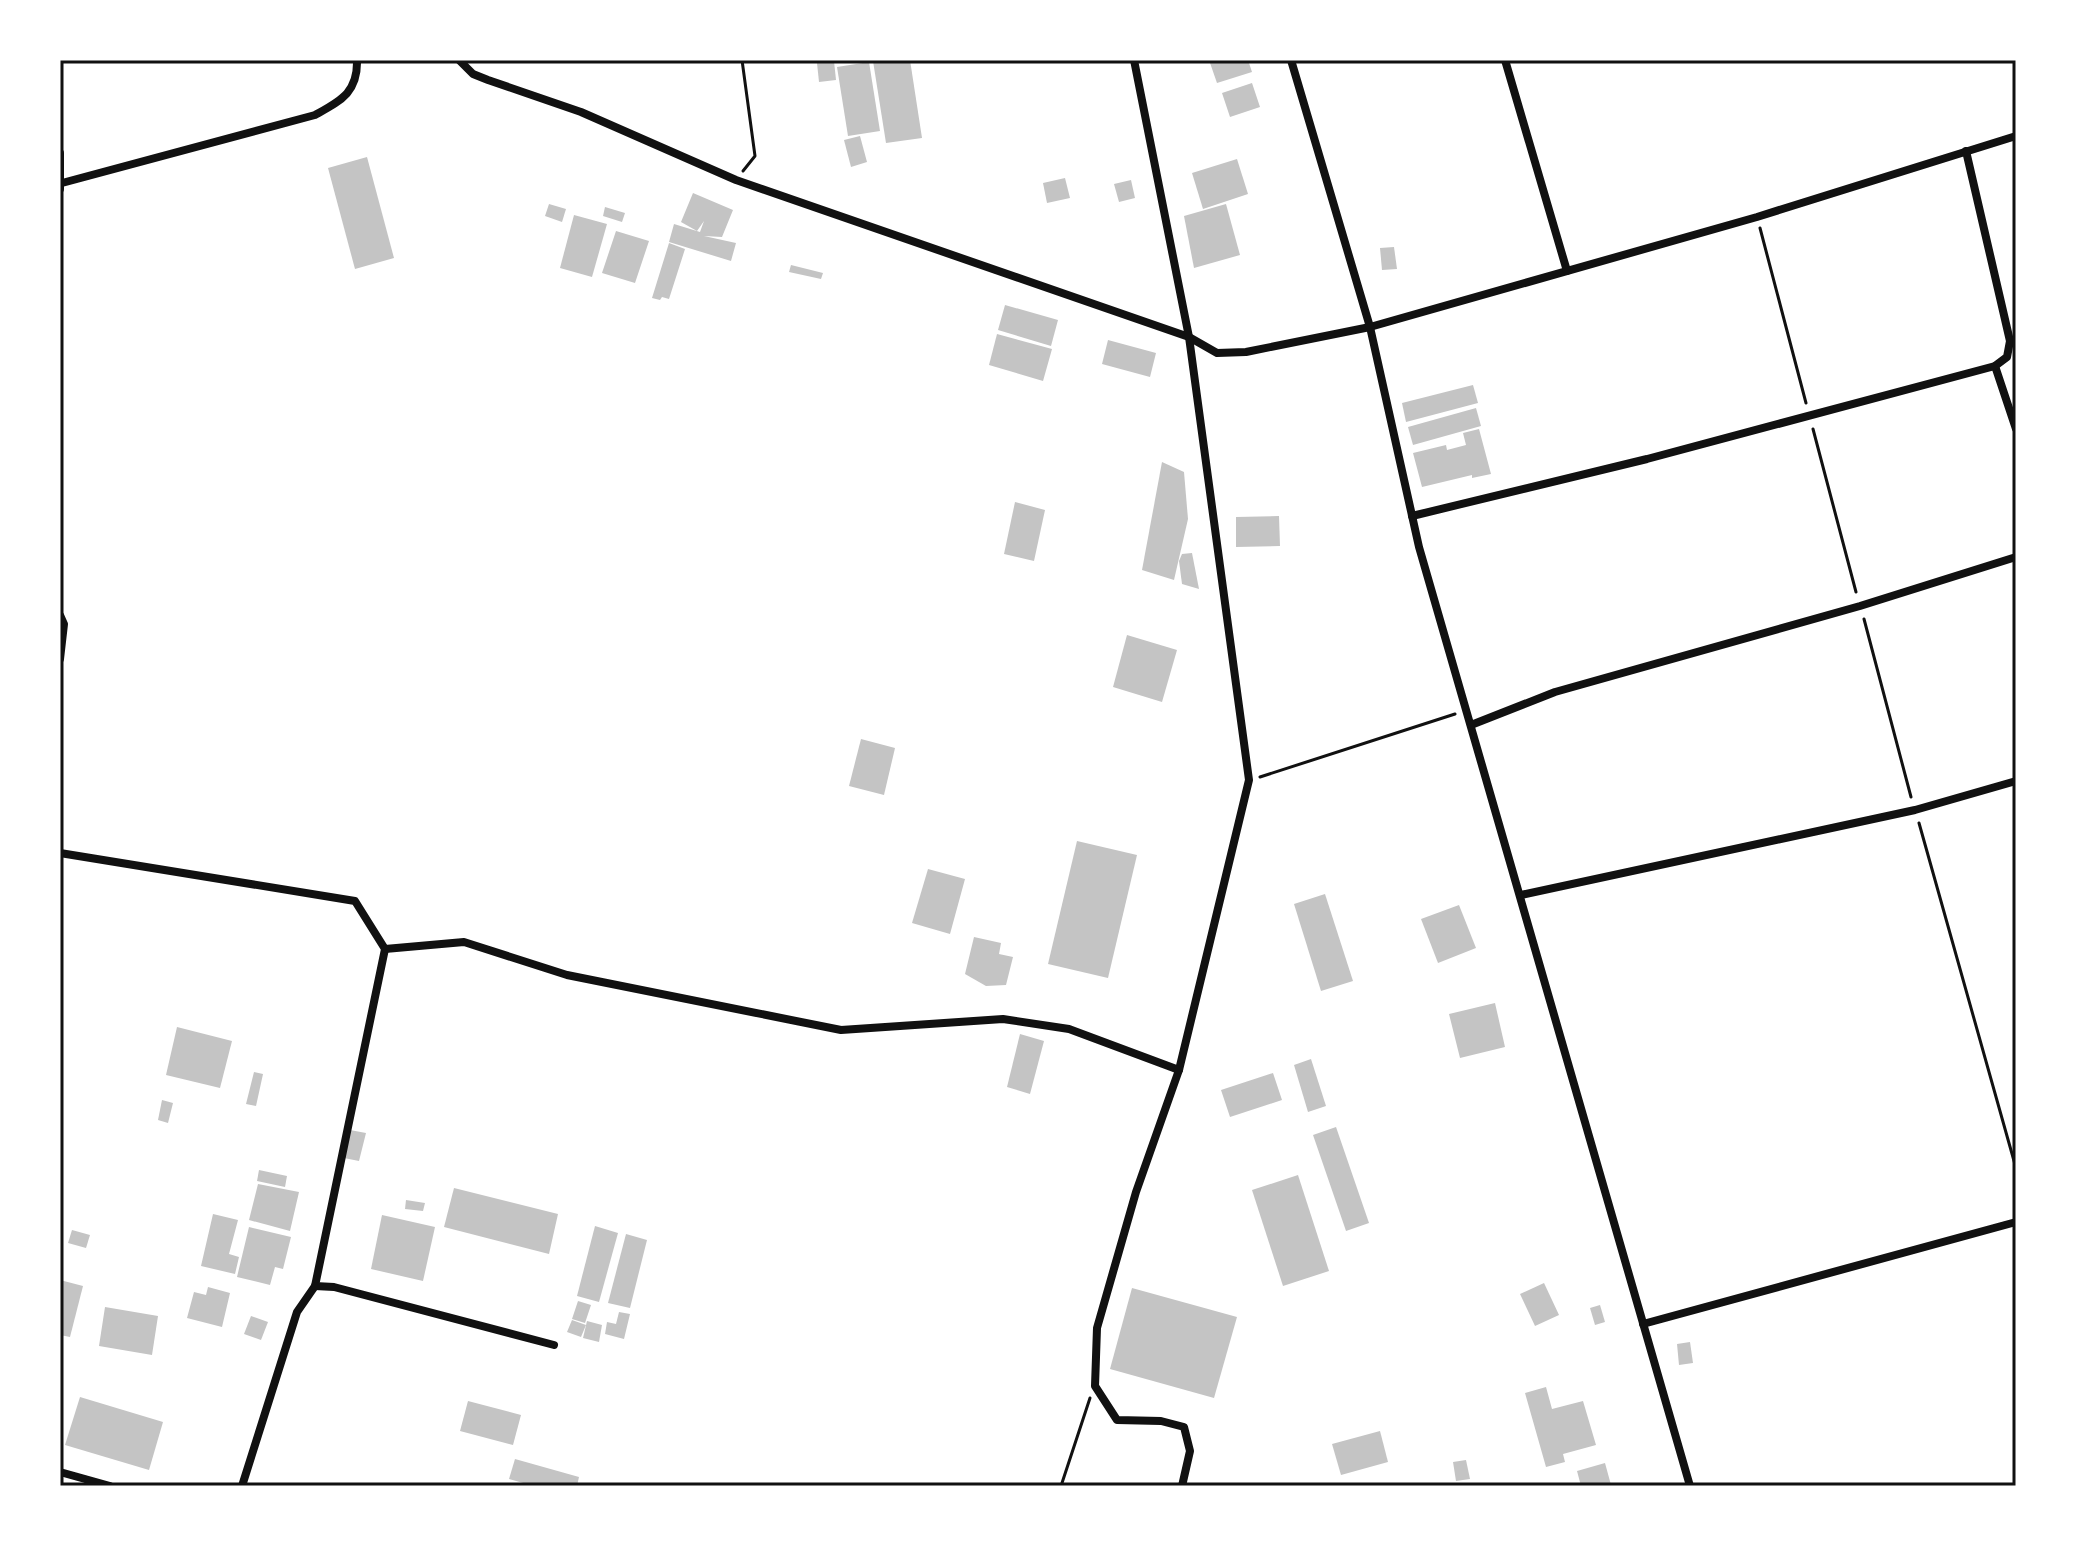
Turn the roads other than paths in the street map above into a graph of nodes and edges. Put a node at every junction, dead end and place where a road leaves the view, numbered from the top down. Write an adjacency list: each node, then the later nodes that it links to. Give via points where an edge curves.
1 (357, 60): 9 (street, via 346,98 315,115)
2 (459, 60): 12 (street, via 473,74 581,112 736,180)
3 (1134, 60): 12 (street)
4 (1291, 60): 11 (street)
5 (1505, 60): 10 (street)
6 (2016, 136): 7 (street)
7 (1966, 151): 10 (street); 13 (street, via 2010,341 2007,357)
8 (60, 153): 9 (street)
9 (61, 186)
10 (1567, 271): 11 (street)
11 (1370, 327): 12 (street, via 1246,352 1217,353); 15 (street)
12 (1189, 337): 24 (street, via 1249,780)
13 (1995, 366): 14 (street); 15 (street)
14 (2016, 429)
15 (1412, 516): 19 (street)
16 (2016, 557): 19 (street, via 1555,692)
17 (60, 615): 18 (street)
18 (60, 659)
19 (1471, 725): 22 (street)
20 (2016, 781): 22 (street, via 1915,810)
21 (60, 853): 23 (street, via 355,901)
22 (1521, 895): 27 (street)
23 (385, 949): 24 (street, via 464,942 567,975 841,1030 1003,1019 1043,1025 1069,1029); 26 (street)
24 (1179, 1070): 32 (street, via 1136,1192 1097,1328 1095,1386 1117,1420 1184,1427 1190,1451)
25 (2016, 1222): 27 (street)
26 (315, 1286): 28 (street); 31 (street, via 297,1312)
27 (1643, 1324): 33 (street)
28 (554, 1345)
29 (60, 1472): 30 (street)
30 (110, 1486)
31 (242, 1486)
32 (1182, 1486)
33 (1690, 1486)

